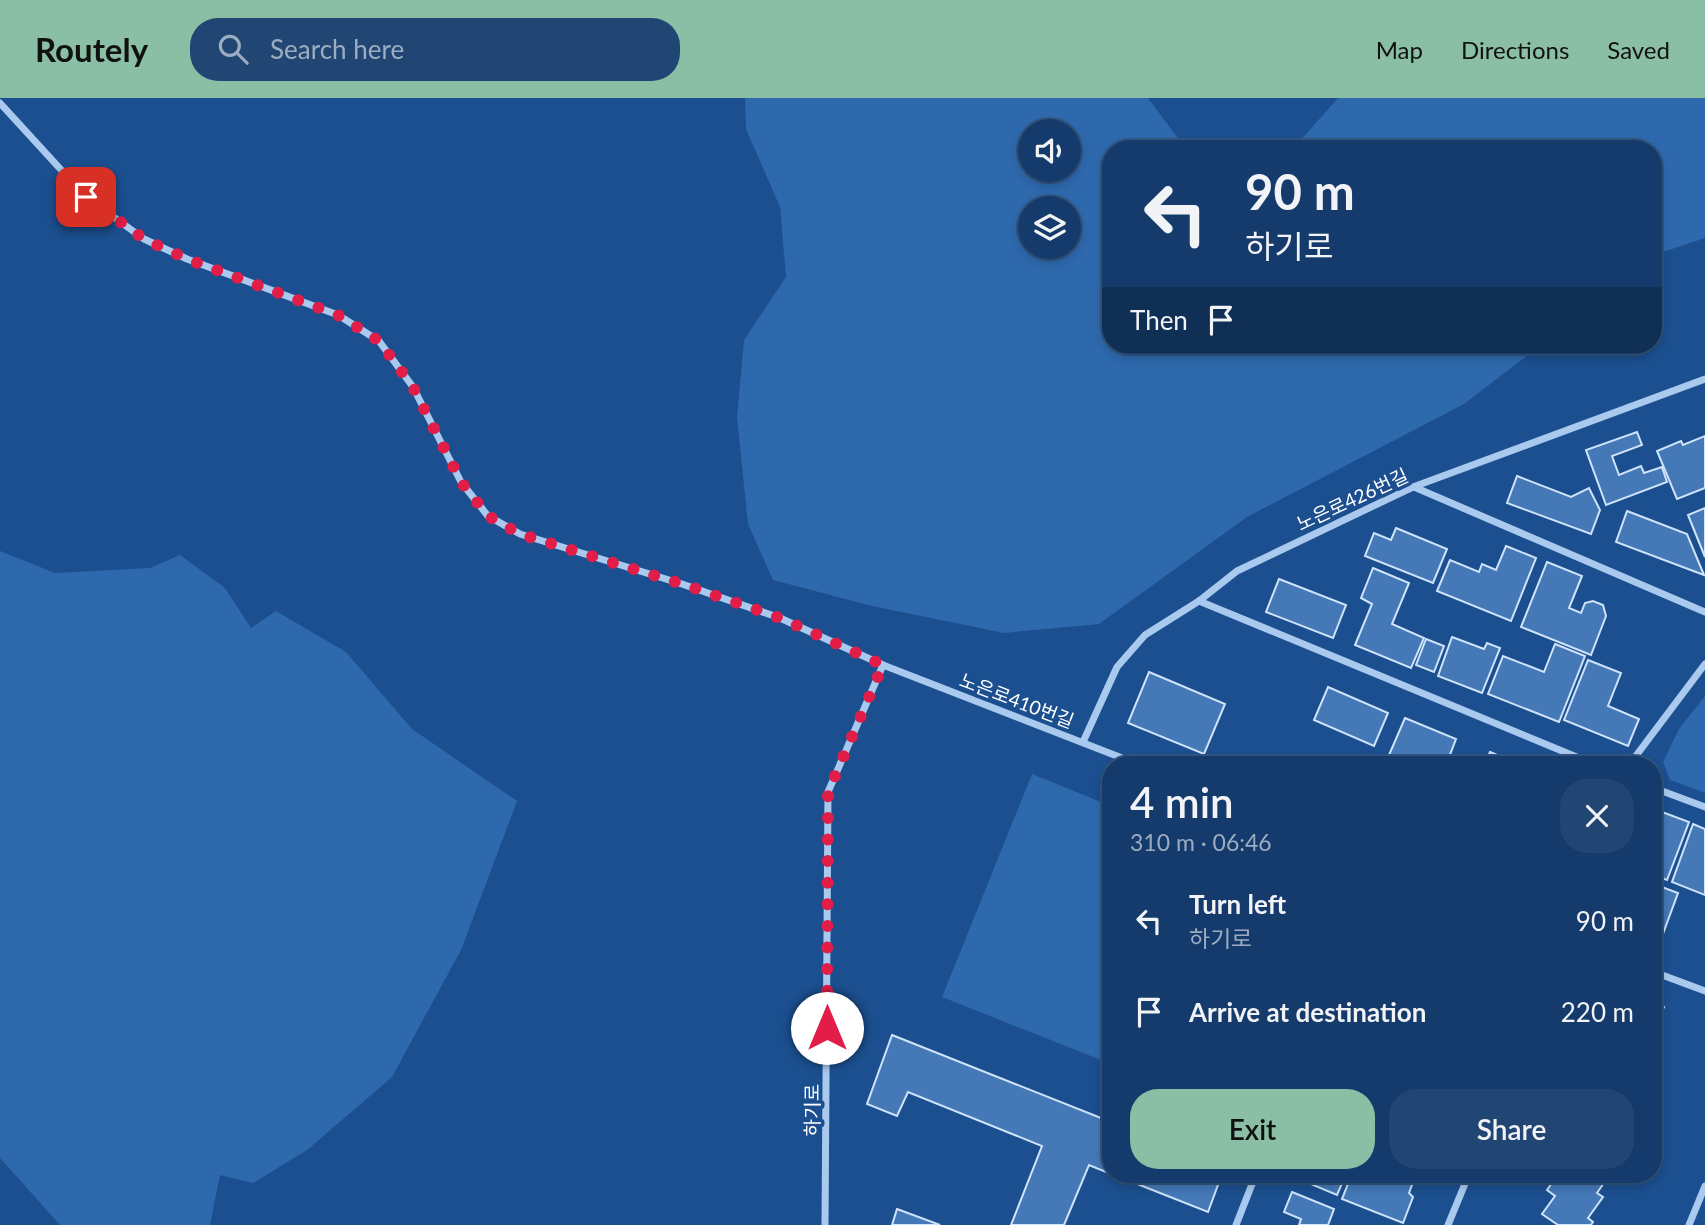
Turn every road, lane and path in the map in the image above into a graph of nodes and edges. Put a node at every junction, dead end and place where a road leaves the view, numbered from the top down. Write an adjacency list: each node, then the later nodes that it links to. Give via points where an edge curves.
1 (0, 103): 7 (street, via 86,197 144,239 338,315 379,341 413,387 461,482 488,516 520,534 780,618)
2 (1705, 379): 3 (street, 노은로426번길)
3 (1413, 486): 4 (street, 노은로426번길, via 1237,571); 5 (street)
4 (1199, 601): 8 (street, 노은로426번길, via 1145,635 1117,667); 10 (street)
5 (1705, 612)
6 (1705, 664): 11 (street)
7 (883, 665): 8 (street, 노은로410번길); 19 (street, 하기로, via 828,792)
8 (1083, 742): 9 (street, 노은로410번길)
9 (1117, 756)
10 (1574, 756)
11 (1636, 756)
12 (1662, 791): 13 (street)
13 (1705, 807)
14 (1662, 975): 15 (street)
15 (1705, 991)
16 (1252, 1183): 20 (street)
17 (1465, 1183): 21 (street)
18 (1705, 1186): 22 (street)
19 (825, 1225)
20 (1236, 1225)
21 (1448, 1225)
22 (1689, 1225)

